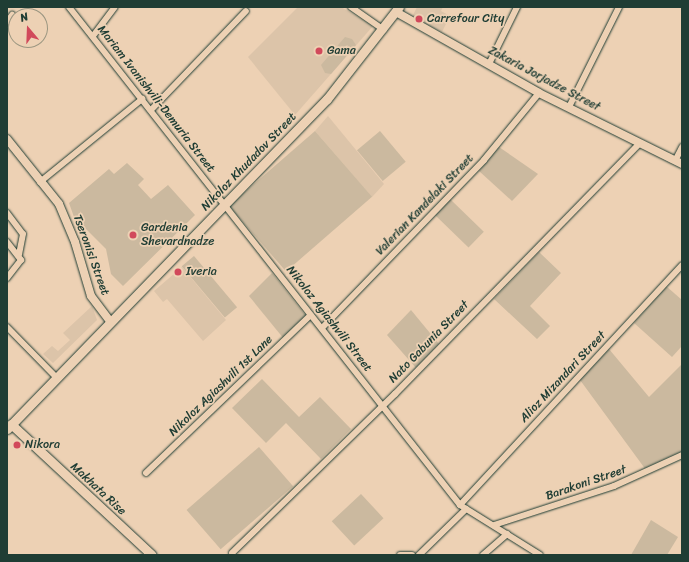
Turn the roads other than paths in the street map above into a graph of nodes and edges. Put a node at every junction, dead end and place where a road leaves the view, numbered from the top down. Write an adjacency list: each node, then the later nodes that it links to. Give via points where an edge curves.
1 (69, 7): 9 (street, Mariam Ivanishvili-Demuria Street)
2 (115, 7): 9 (street)
3 (351, 7): 8 (street)
4 (517, 7): 10 (street)
5 (619, 7): 13 (street)
6 (397, 10): 8 (main road, Nikoloz Khudadov Street); 10 (street, Zakaria Jorjadze Street)
7 (246, 11): 14 (street)
8 (384, 30): 20 (main road, Nikoloz Khudadov Street, via 339,86)
9 (93, 36): 12 (street, Mariam Ivanishvili-Demuria Street)
10 (489, 64): 11 (street, Zakaria Jorjadze Street)
11 (540, 93): 13 (street, Zakaria Jorjadze Street); 29 (street, Valerian Kandelaki Street, via 484,160)
12 (142, 99): 14 (street, Mariam Ivanishvili-Demuria Street); 19 (street)
13 (569, 107): 16 (street, Zakaria Jorjadze Street)
14 (151, 110): 20 (street, Mariam Ivanishvili-Demuria Street)
15 (7, 140): 19 (street, Tseronisi Street)
16 (639, 144): 18 (street, Zakaria Jorjadze Street); 31 (street, Nato Gabunia Street)
17 (682, 147): 18 (street)
18 (679, 162)
19 (40, 182): 27 (street, Tseronisi Street, via 66,218 91,296)
20 (225, 205): 26 (street, Nikoloz Agiashvili Street); 27 (main road, Nikoloz Khudadov Street)
21 (7, 213): 23 (street, via 23,234)
22 (7, 242): 23 (street)
23 (19, 255): 25 (street, via 17,267)
24 (682, 265): 35 (street, Alioz Mizandari Street)
25 (7, 278)
26 (311, 315): 29 (street, Nikoloz Agiashvili Street); 34 (street, Nikoloz Agiashvili 1st Lane)
27 (109, 320): 30 (main road, Nikoloz Khudadov Street)
28 (7, 327): 30 (street)
29 (322, 328): 31 (street, Nikoloz Agiashvili Street)
30 (57, 378): 32 (main road, Nikoloz Khudadov Street)
31 (383, 404): 35 (street, Nikoloz Agiashvili Street); 39 (street, Nato Gabunia Street)
32 (9, 427): 40 (main road, Makhata Rise)
33 (682, 454): 37 (street, Barakoni Street, via 614,486)
34 (146, 473)
35 (460, 505): 36 (street, Nikoloz Agiashvili Street)
36 (466, 509): 37 (street, Nikoloz Agiashvili Street); 43 (street)
37 (494, 525): 38 (street, Nikoloz Agiashvili Street)
38 (507, 534): 44 (street); 45 (street, Nikoloz Agiashvili Street)
39 (232, 553)
40 (152, 555)
41 (400, 555): 42 (street)
42 (412, 555)
43 (419, 555)
44 (483, 555)
45 (540, 555)

